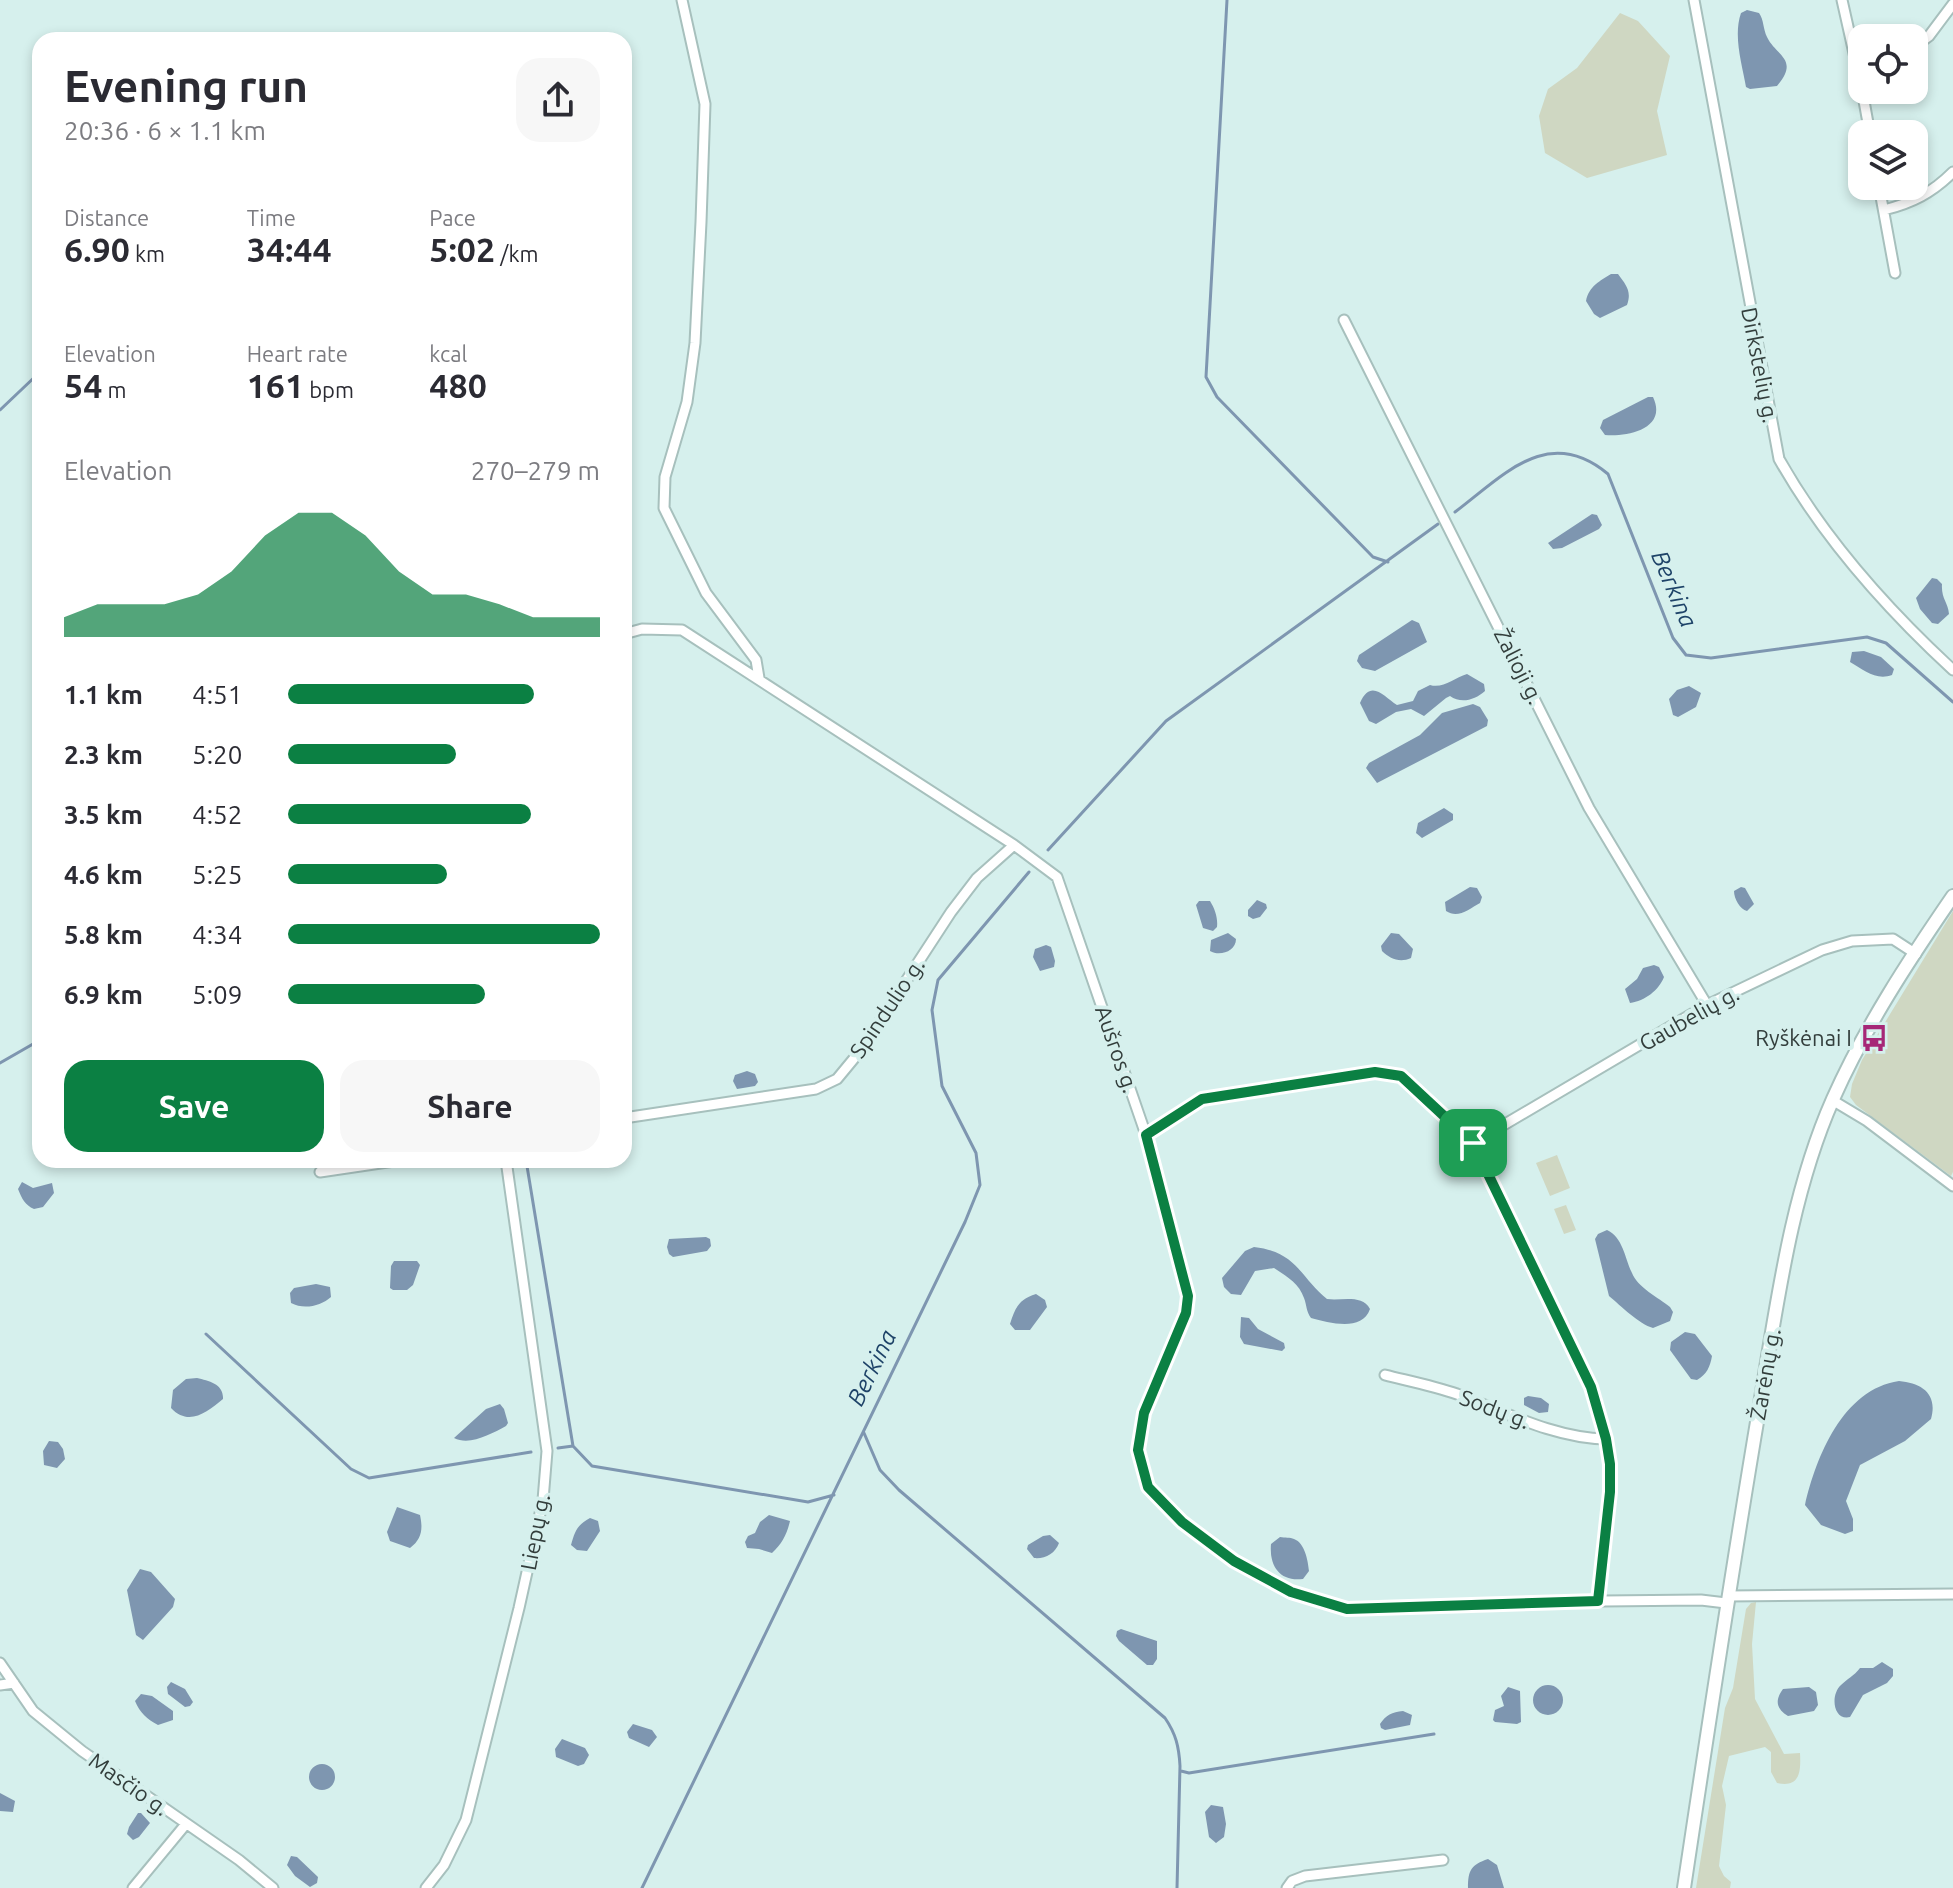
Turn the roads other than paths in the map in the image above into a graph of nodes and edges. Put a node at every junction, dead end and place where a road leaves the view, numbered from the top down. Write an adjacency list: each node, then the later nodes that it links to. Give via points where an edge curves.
1 (682, 0): 14 (street, via 705,104 701,222 695,343 687,402 665,477 664,508 706,593 756,660)
2 (1694, 0): 13 (street, Dirkstelių g., via 1779,459 1834,541)
3 (1842, 0): 5 (street)
4 (1953, 4): 6 (street)
5 (1848, 25)
6 (1928, 37)
7 (1953, 172): 9 (street, via 1912,203)
8 (1882, 200): 9 (street)
9 (1884, 210): 10 (street)
10 (1895, 273)
11 (1344, 320): 18 (street, Žalioji g., via 1589,808)
12 (632, 632): 14 (street, Aušros g., via 682,630)
13 (1953, 670)
14 (759, 678): 15 (street, Aušros g.)
15 (1014, 845): 20 (street, Spindulio g., via 977,878 951,912 837,1079 816,1089); 21 (street, Aušros g., via 1057,877)
16 (1953, 896): 17 (main road, Žarėnų g.)
17 (1916, 954): 18 (street, Gaubelių g., via 1893,939 1852,941); 19 (main road, Žarėnų g.)
18 (1707, 1005): 22 (street, Gaubelių g.)
19 (1832, 1100): 26 (street); 30 (main road, Žarėnų g., via 1787,1250)
20 (632, 1117)
21 (1146, 1135): 22 (street, via 1202,1099 1375,1072 1401,1076); 31 (street, Aušros g., via 1188,1296 1186,1313 1144,1413 1138,1450 1148,1487 1182,1522 1234,1561 1291,1592 1347,1609)
22 (1473, 1143): 28 (street, via 1591,1387)
23 (347, 1168): 25 (street)
24 (507, 1168): 39 (street, Liepų g., via 547,1451 543,1500 466,1820)
25 (320, 1172)
26 (1953, 1186)
27 (1385, 1375): 28 (street, Sodų g., via 1454,1393 1535,1425)
28 (1606, 1439): 31 (street, via 1610,1492)
29 (1953, 1594): 30 (street, Aušros g.)
30 (1727, 1599): 31 (street, Aušros g.); 41 (main road, Žarėnų g.)
31 (1598, 1601)
32 (0, 1663): 33 (street, Masčio g.)
33 (14, 1683): 34 (street); 35 (street, Masčio g., via 33,1711)
34 (0, 1685)
35 (186, 1824): 37 (street); 38 (street, Masčio g.)
36 (1443, 1860): 40 (street, via 1305,1876)
37 (133, 1888)
38 (273, 1888)
39 (426, 1888)
40 (1287, 1888)
41 (1684, 1888)

